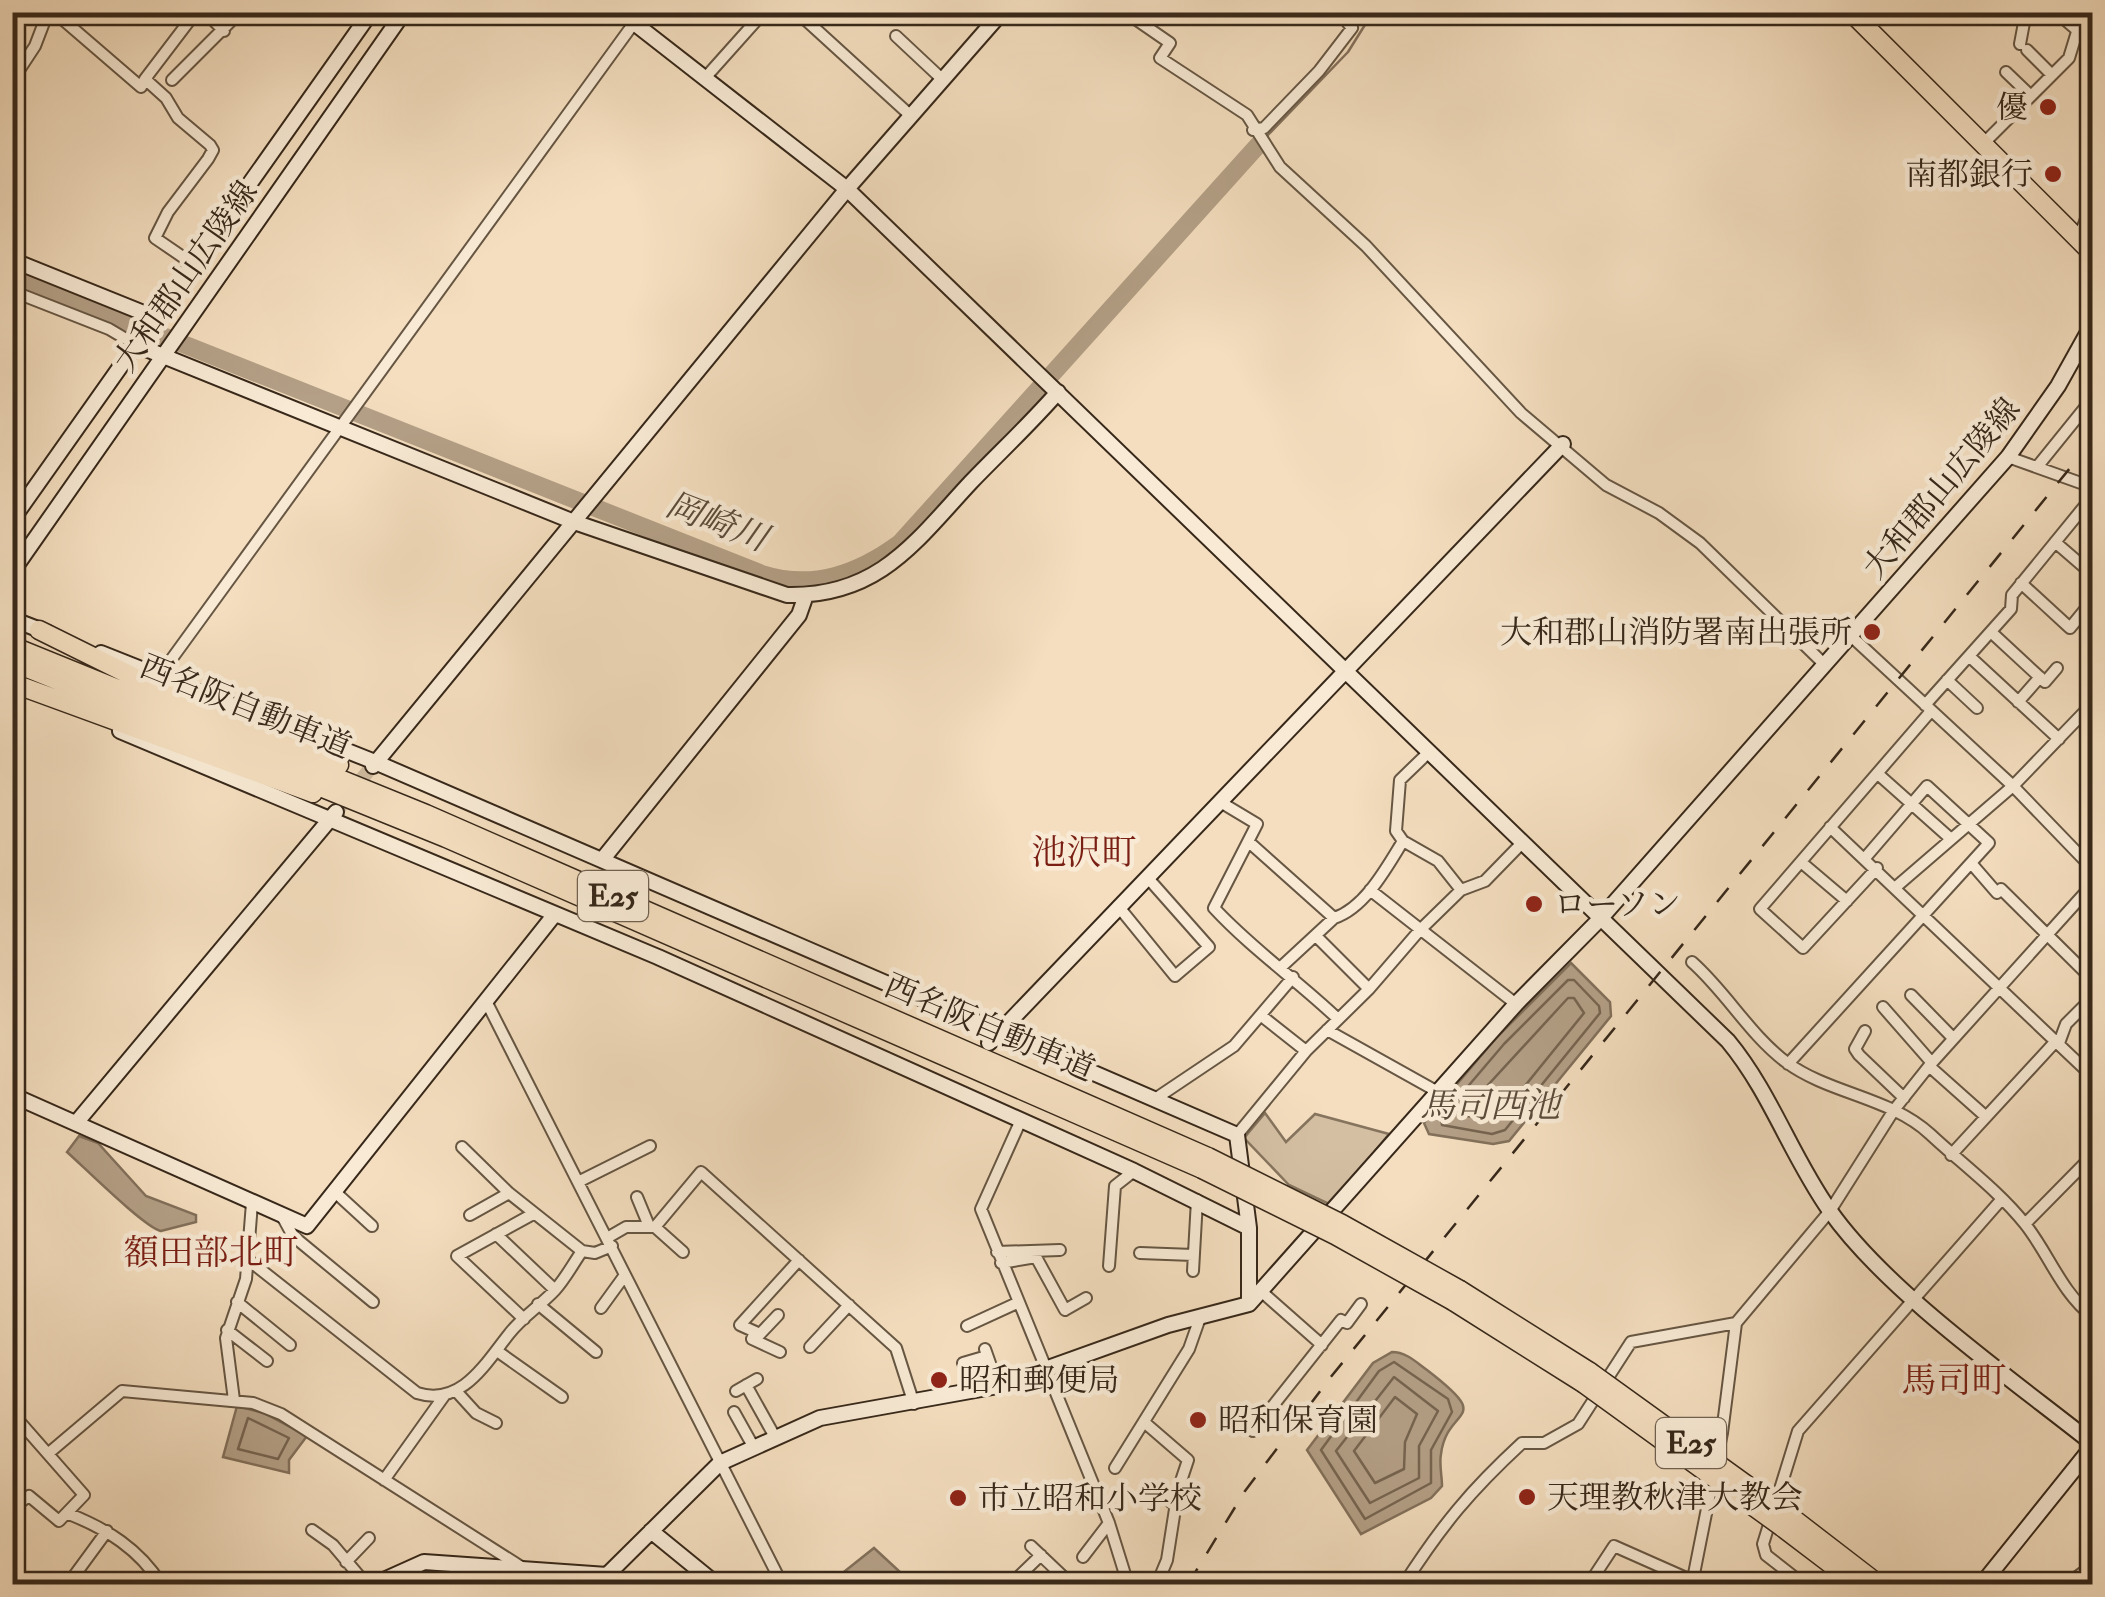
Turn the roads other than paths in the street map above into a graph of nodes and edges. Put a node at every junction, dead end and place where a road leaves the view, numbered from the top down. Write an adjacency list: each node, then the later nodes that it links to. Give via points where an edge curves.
1 (51, 12): 26 (street, via 140,87); 28 (street)
2 (205, 12): 20 (street)
3 (240, 12): 20 (street)
4 (371, 12): 39 (street, 大和郡山広陵線)
5 (620, 12): 18 (street)
6 (764, 12): 25 (street)
7 (797, 12): 31 (street)
8 (974, 12): 19 (street)
9 (1002, 12): 19 (street)
10 (1125, 12): 32 (street, via 1170,42 1160,58 1248,116)
11 (1340, 12): 32 (street, via 1352,28 1319,72)
12 (1850, 12): 33 (highway)
13 (2026, 12): 24 (street, via 2023,47)
14 (2056, 12): 21 (street)
15 (2083, 12): 21 (street)
16 (197, 13): 26 (street)
17 (400, 14): 44 (street, 大和郡山広陵線)
18 (634, 23): 25 (street); 47 (street)
19 (989, 27): 27 (street)
20 (224, 31): 29 (street)
21 (2078, 32): 24 (street, via 2070,58)
22 (896, 36): 27 (street)
23 (2006, 72): 30 (street)
24 (2052, 75): 30 (street)
25 (706, 78): 34 (street)
26 (144, 79): 29 (street)
27 (943, 80): 31 (street)
28 (12, 81)
29 (167, 85): 39 (street, via 178,118 213,150 155,238)
30 (2031, 96): 33 (street)
31 (911, 116): 34 (street)
32 (1254, 132): 48 (street, via 1280,167 1366,246 1522,413)
33 (1984, 143): 36 (highway)
34 (848, 189): 45 (street); 53 (street)
35 (2092, 204): 36 (street)
36 (2078, 239): 37 (highway)
37 (2092, 254)
38 (12, 260): 41 (street)
39 (193, 264): 41 (street, 大和郡山広陵線)
40 (12, 291): 43 (street)
41 (155, 320): 43 (street, 大和郡山広陵線)
42 (2092, 325): 49 (street, 大和郡山広陵線)
43 (138, 343): 44 (street); 54 (street, 大和郡山広陵線)
44 (164, 354): 47 (street); 56 (street, 大和郡山広陵線)
45 (1056, 390): 59 (street, via 903,556); 70 (street)
46 (2092, 399): 50 (street)
47 (342, 424): 53 (street); 71 (street)
48 (1563, 444): 68 (street, via 1606,485 1700,543); 70 (street)
49 (2008, 457): 50 (street); 64 (street, 大和郡山広陵線)
50 (2038, 467): 51 (street)
51 (2092, 487)
52 (2092, 496): 55 (street)
53 (576, 518): 59 (street, via 768,592); 81 (street)
54 (12, 520)
55 (2055, 542): 57 (street); 58 (street)
56 (12, 572)
57 (2092, 574)
58 (2021, 583): 60 (street, via 2070,628); 63 (street, via 2011,609)
59 (806, 596): 95 (street, via 798,616)
60 (2092, 601)
61 (12, 619): 62 (street)
62 (39, 630): 71 (street); 100 (highway)
63 (1991, 632): 66 (street); 72 (street)
64 (1851, 636): 68 (street, 大和郡山広陵線); 77 (street)
65 (12, 646): 100 (highway, 西名阪自動車道 / E25)
66 (1969, 656): 73 (street); 75 (street)
67 (12, 662): 89 (highway, 西名阪自動車道 / E25)
68 (1824, 664): 111 (street, 大和郡山広陵線)
69 (2057, 668): 72 (street, via 2045,682)
70 (1345, 672): 80 (street); 84 (street)
71 (160, 675): 81 (street)
72 (2040, 677): 75 (street)
73 (1947, 680): 77 (street); 78 (street)
74 (12, 683): 86 (street); 89 (highway)
75 (2018, 702): 79 (street)
76 (2092, 704): 79 (street)
77 (1928, 708): 82 (street); 83 (street)
78 (1976, 708)
79 (2059, 739): 83 (street)
80 (1429, 752): 91 (street, via 1405,772 1397,790 1396,832); 92 (street)
81 (372, 766): 95 (street)
82 (1878, 774): 85 (street); 88 (street)
83 (2013, 786): 87 (street); 99 (street)
84 (1222, 803): 93 (street, via 1257,824); 101 (street)
85 (1912, 803): 87 (street, via 1927,786); 90 (street); 94 (street)
86 (334, 815): 108 (street); 144 (street)
87 (1969, 824): 90 (street); 97 (street, via 1989,843)
88 (1830, 827): 94 (street); 96 (street)
89 (446, 838): 150 (highway, 西名阪自動車道 / E25)
90 (1950, 839): 103 (street)
91 (1403, 841): 104 (street); 105 (street, via 1438,860)
92 (1522, 842): 105 (street, via 1485,881); 111 (street)
93 (1250, 844): 110 (street); 116 (street, via 1214,908 1245,943)
94 (1865, 858): 98 (street)
95 (602, 860): 130 (street)
96 (1801, 862): 106 (street); 106 (street, via 1760,909 1803,948)
97 (1971, 863): 109 (street); 114 (street)
98 (1877, 868): 103 (street); 106 (street)
99 (2092, 868)
100 (565, 875): 150 (highway, 西名阪自動車道 / E25)
101 (1147, 878): 107 (street); 107 (street, via 1209,947 1175,976)
102 (2092, 885): 114 (street)
103 (1897, 886): 109 (street)
104 (1370, 890): 110 (street); 112 (street)
105 (1461, 890): 112 (street)
106 (1847, 901)
107 (1118, 906): 130 (street)
108 (556, 914): 123 (street); 143 (street, via 956,1083)
109 (1925, 914): 119 (street); 134 (street)
110 (1334, 918): 113 (street)
111 (1600, 919): 124 (street, 大和郡山広陵線); 159 (street, via 1748,1065)
112 (1419, 931): 120 (street); 124 (street)
113 (1316, 936): 116 (street); 120 (street)
114 (2050, 937): 118 (street); 119 (street)
115 (1692, 962): 134 (street)
116 (1280, 968): 117 (street)
117 (1294, 977): 126 (street); 127 (street)
118 (2092, 979)
119 (1998, 987): 131 (street); 132 (street)
120 (1369, 989): 127 (street)
121 (1911, 995): 131 (street)
122 (2092, 998): 132 (street)
123 (486, 1001): 152 (street); 153 (street)
124 (1516, 1004): 137 (street, 大和郡山広陵線)
125 (1882, 1007): 135 (street, via 1916,1040 1912,1044)
126 (1263, 1017): 133 (street); 139 (street, via 1234,1046)
127 (1338, 1019): 128 (street)
128 (1327, 1030): 133 (street); 137 (street)
129 (1864, 1030): 140 (street, via 1855,1049)
130 (993, 1038): 139 (street)
131 (1952, 1038): 135 (street)
132 (2057, 1042): 136 (street); 142 (street)
133 (1306, 1051): 145 (street)
134 (1788, 1064): 141 (street)
135 (1930, 1065): 140 (street); 142 (street)
136 (2092, 1076)
137 (1438, 1092): 181 (street, 大和郡山広陵線)
138 (12, 1094): 144 (street)
139 (1155, 1098): 145 (street)
140 (1904, 1098): 141 (street)
141 (1894, 1110): 148 (street); 159 (street)
142 (1984, 1115): 148 (street)
143 (1021, 1120): 151 (street); 174 (street, via 981,1202)
144 (76, 1123): 158 (street)
145 (1237, 1135): 166 (street)
146 (650, 1146): 152 (street)
147 (462, 1147): 154 (street)
148 (1951, 1155): 157 (street)
149 (2092, 1156): 163 (street)
150 (1205, 1163): 232 (highway, 西名阪自動車道 / E25, bridge, via 1456,1296 1586,1378)
151 (1134, 1170): 156 (street); 177 (street, via 1115,1186)
152 (580, 1181): 168 (street)
153 (335, 1192): 162 (street, via 307,1226); 164 (street)
154 (509, 1193): 160 (street); 161 (street)
155 (638, 1197): 165 (street)
156 (1196, 1200): 166 (street); 173 (street)
157 (2000, 1200): 163 (street); 182 (street)
158 (252, 1203): 162 (street); 175 (street)
159 (1830, 1211): 182 (street); 196 (street)
160 (533, 1214): 167 (street); 170 (street)
161 (470, 1215)
162 (282, 1216): 185 (street, via 293,1236)
163 (2025, 1224): 194 (street)
164 (372, 1226)
165 (652, 1226): 168 (street, via 626,1227); 171 (street); 176 (street, via 701,1172)
166 (1249, 1228): 188 (street)
167 (496, 1234): 180 (street); 195 (street, via 457,1256)
168 (609, 1242): 170 (street, via 596,1253); 179 (street)
169 (1060, 1250): 174 (street)
170 (582, 1251): 180 (street)
171 (683, 1252)
172 (1140, 1252): 173 (street)
173 (1193, 1255): 178 (street)
174 (999, 1257): 183 (street, via 1036,1257 1065,1310); 186 (street)
175 (246, 1258): 184 (street); 212 (street, via 416,1393)
176 (798, 1260): 190 (street); 199 (street, via 740,1326)
177 (1109, 1266)
178 (1193, 1272)
179 (626, 1275): 191 (street); 225 (street)
180 (555, 1290): 187 (street)
181 (1262, 1292): 188 (street, 大和郡山広陵線); 201 (street)
182 (1914, 1297): 222 (street); 261 (street, via 1798,1431 1763,1544 1766,1555)
183 (1087, 1298)
184 (238, 1302): 198 (street); 200 (street)
185 (373, 1302)
186 (1018, 1303): 197 (street); 208 (street)
187 (538, 1304): 195 (street); 204 (street)
188 (1249, 1304): 193 (street, 大和郡山広陵線)
189 (1361, 1304): 201 (street)
190 (849, 1306): 202 (street); 215 (street, via 896,1348)
191 (601, 1308)
192 (778, 1315): 199 (street)
193 (1201, 1315): 208 (street, 大和郡山広陵線); 218 (street)
194 (2092, 1316)
195 (524, 1319): 203 (street)
196 (1736, 1324): 248 (street); 259 (street, via 1631,1342 1578,1424 1544,1443 1522,1443 1448,1517)
197 (966, 1326)
198 (227, 1330): 206 (street); 214 (street)
199 (755, 1332): 205 (street, via 752,1338)
200 (290, 1345)
201 (1322, 1345): 220 (street)
202 (810, 1348)
203 (498, 1351): 211 (street); 213 (street)
204 (596, 1352)
205 (780, 1352)
206 (267, 1361)
207 (963, 1364): 210 (street, via 986,1353)
208 (1044, 1371): 210 (street, 大和郡山広陵線); 233 (street)
209 (757, 1379): 221 (street, via 741,1388)
210 (998, 1386): 215 (street, 大和郡山広陵線)
211 (456, 1390): 212 (street); 219 (street, via 476,1413)
212 (444, 1396): 227 (street)
213 (562, 1397)
214 (234, 1400): 224 (street, via 122,1390); 227 (street, via 282,1414)
215 (914, 1405): 221 (street, 大和郡山広陵線, via 843,1412)
216 (734, 1412): 223 (street)
217 (12, 1413): 224 (street)
218 (1144, 1422): 226 (street); 229 (street, via 1188,1460)
219 (496, 1423)
220 (1254, 1431)
221 (775, 1437): 223 (street, 大和郡山広陵線)
222 (2092, 1445): 264 (street)
223 (753, 1446): 225 (street, 大和郡山広陵線)
224 (50, 1452): 231 (street, via 84,1495)
225 (720, 1463): 236 (street, 大和郡山広陵線); 255 (street)
226 (1115, 1468)
227 (384, 1480): 244 (street)
228 (1156, 1490): 229 (street)
229 (1174, 1504): 258 (street)
230 (12, 1508): 231 (street, via 29,1496 59,1521)
231 (69, 1514): 235 (street)
232 (1786, 1522): 262 (highway, 西名阪自動車道 / E25); 263 (highway, 西名阪自動車道 / E25)
233 (1108, 1524): 240 (street); 257 (street)
234 (312, 1530): 241 (street)
235 (107, 1532): 245 (street); 249 (street, via 136,1552)
236 (651, 1532): 246 (street, 大和郡山広陵線); 254 (street)
237 (369, 1538): 241 (street)
238 (1031, 1546): 239 (street)
239 (1041, 1555): 247 (street); 256 (street)
240 (1083, 1557)
241 (346, 1562): 250 (street)
242 (477, 1564): 244 (street, 大和郡山広陵線); 251 (street, 大和郡山広陵線, via 415,1564); 252 (street)
243 (2092, 1566): 265 (street)
244 (522, 1567): 246 (street, 大和郡山広陵線); 253 (street)
245 (74, 1576)
246 (603, 1580)
247 (1066, 1583)
248 (1693, 1583): 260 (street, via 1614,1546)
249 (161, 1584)
250 (366, 1584)
251 (375, 1584)
252 (460, 1584)
253 (548, 1584)
254 (716, 1584)
255 (782, 1584)
256 (1011, 1584)
257 (1128, 1584)
258 (1157, 1584)
259 (1404, 1584)
260 (1589, 1584)
261 (1803, 1584)
262 (1855, 1584)
263 (1878, 1584)
264 (1982, 1584)
265 (2067, 1584)

